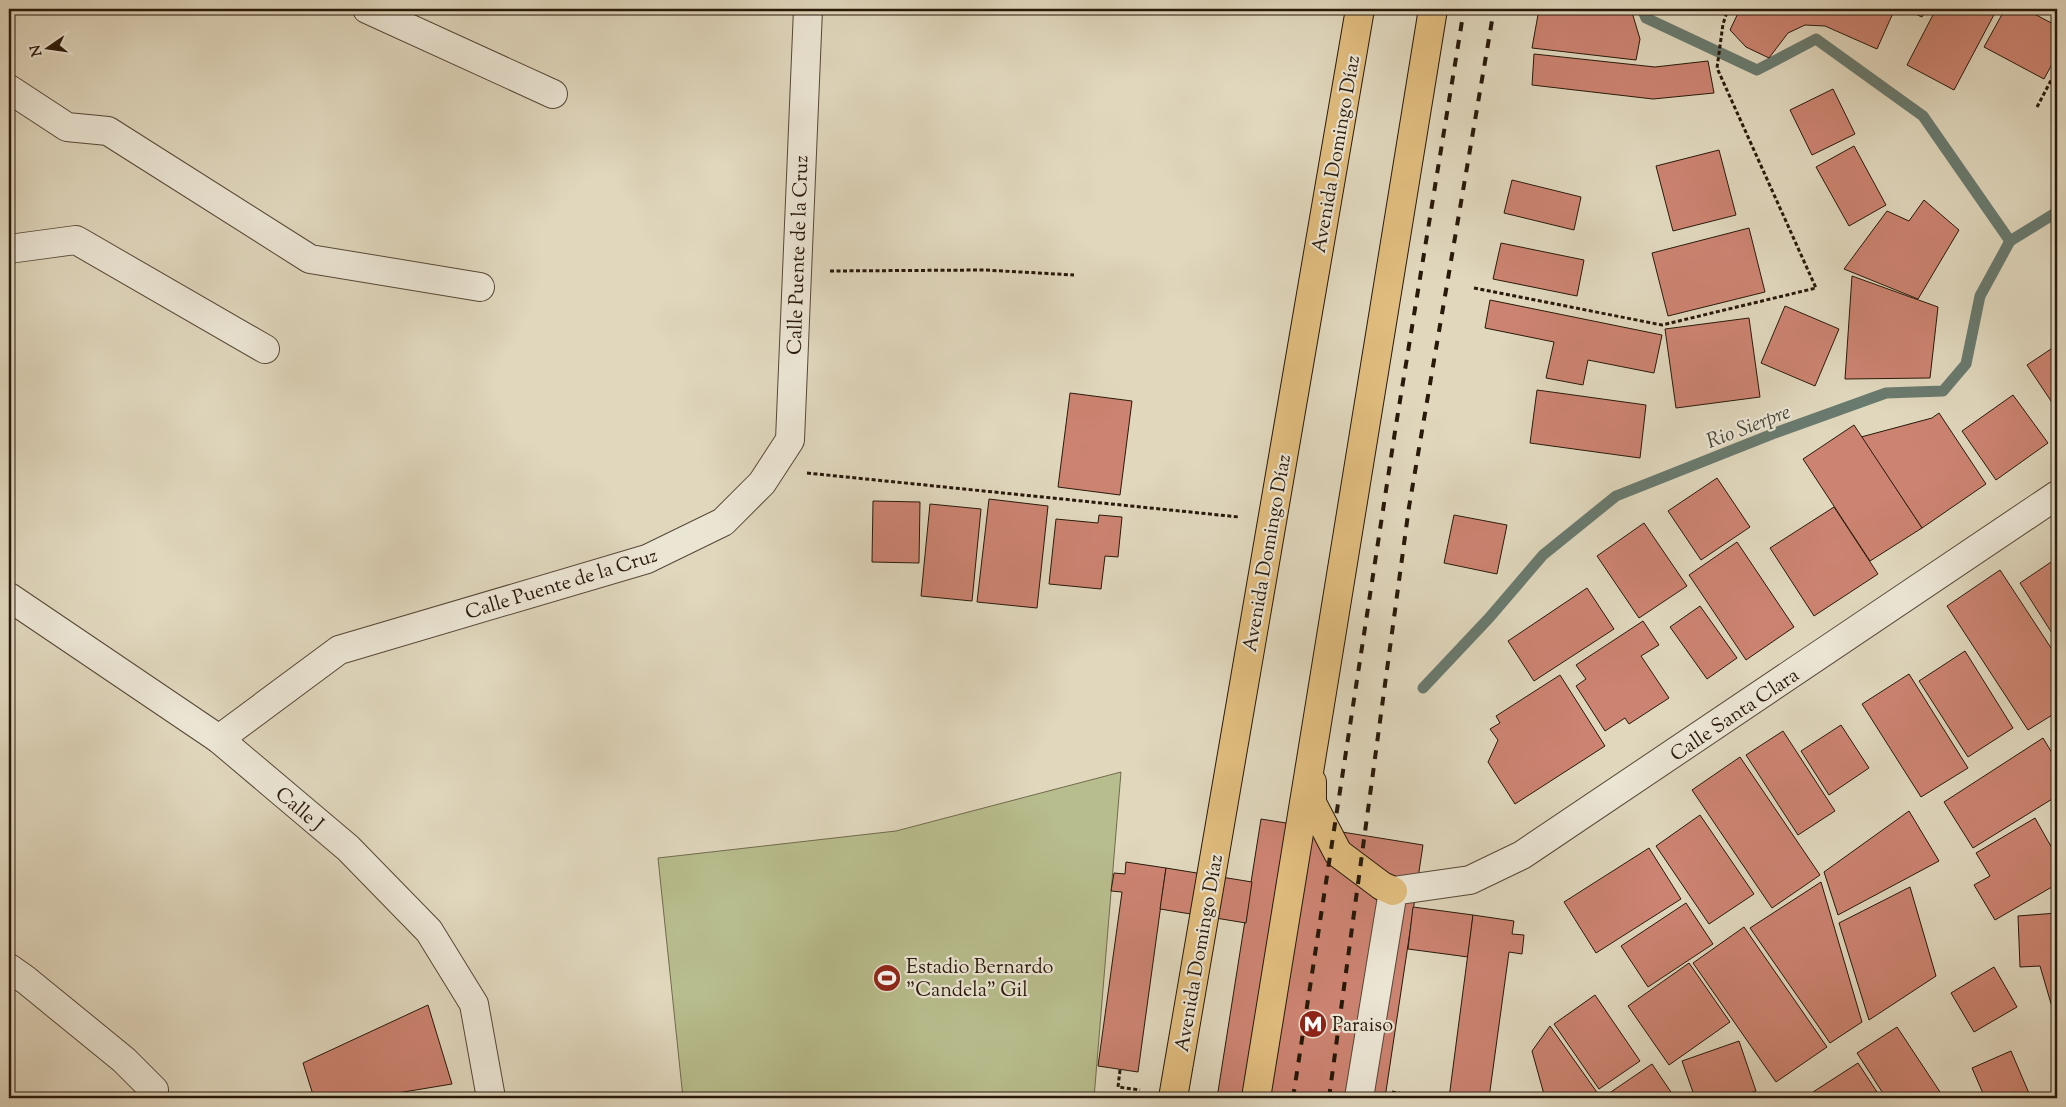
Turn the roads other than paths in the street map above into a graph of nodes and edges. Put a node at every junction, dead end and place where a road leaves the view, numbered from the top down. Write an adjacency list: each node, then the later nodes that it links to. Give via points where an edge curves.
1 (366, 9): 6 (street)
2 (808, 9): 12 (street, Calle Puente de la Cruz, via 790,440 762,483 723,522 647,559 339,650)
3 (1360, 9): 18 (main road, Avenida Domingo Díaz)
4 (1433, 9): 13 (main road)
5 (9, 89): 8 (street, via 67,127 108,131 310,258)
6 (553, 94)
7 (9, 249): 9 (street, via 76,240)
8 (480, 287)
9 (265, 349)
10 (2057, 495): 14 (street, Calle Santa Clara, via 1522,855 1470,880)
11 (9, 597): 12 (street, Calle J)
12 (219, 739): 17 (street, Calle J, via 348,848 429,931 474,1004)
13 (1312, 747): 14 (main road, via 1312,802 1338,853); 19 (main road)
14 (1393, 891): 20 (street)
15 (9, 968): 16 (street, via 124,1060 154,1090)
16 (154, 1098)
17 (491, 1098)
18 (1173, 1098)
19 (1256, 1098)
20 (1359, 1098)

